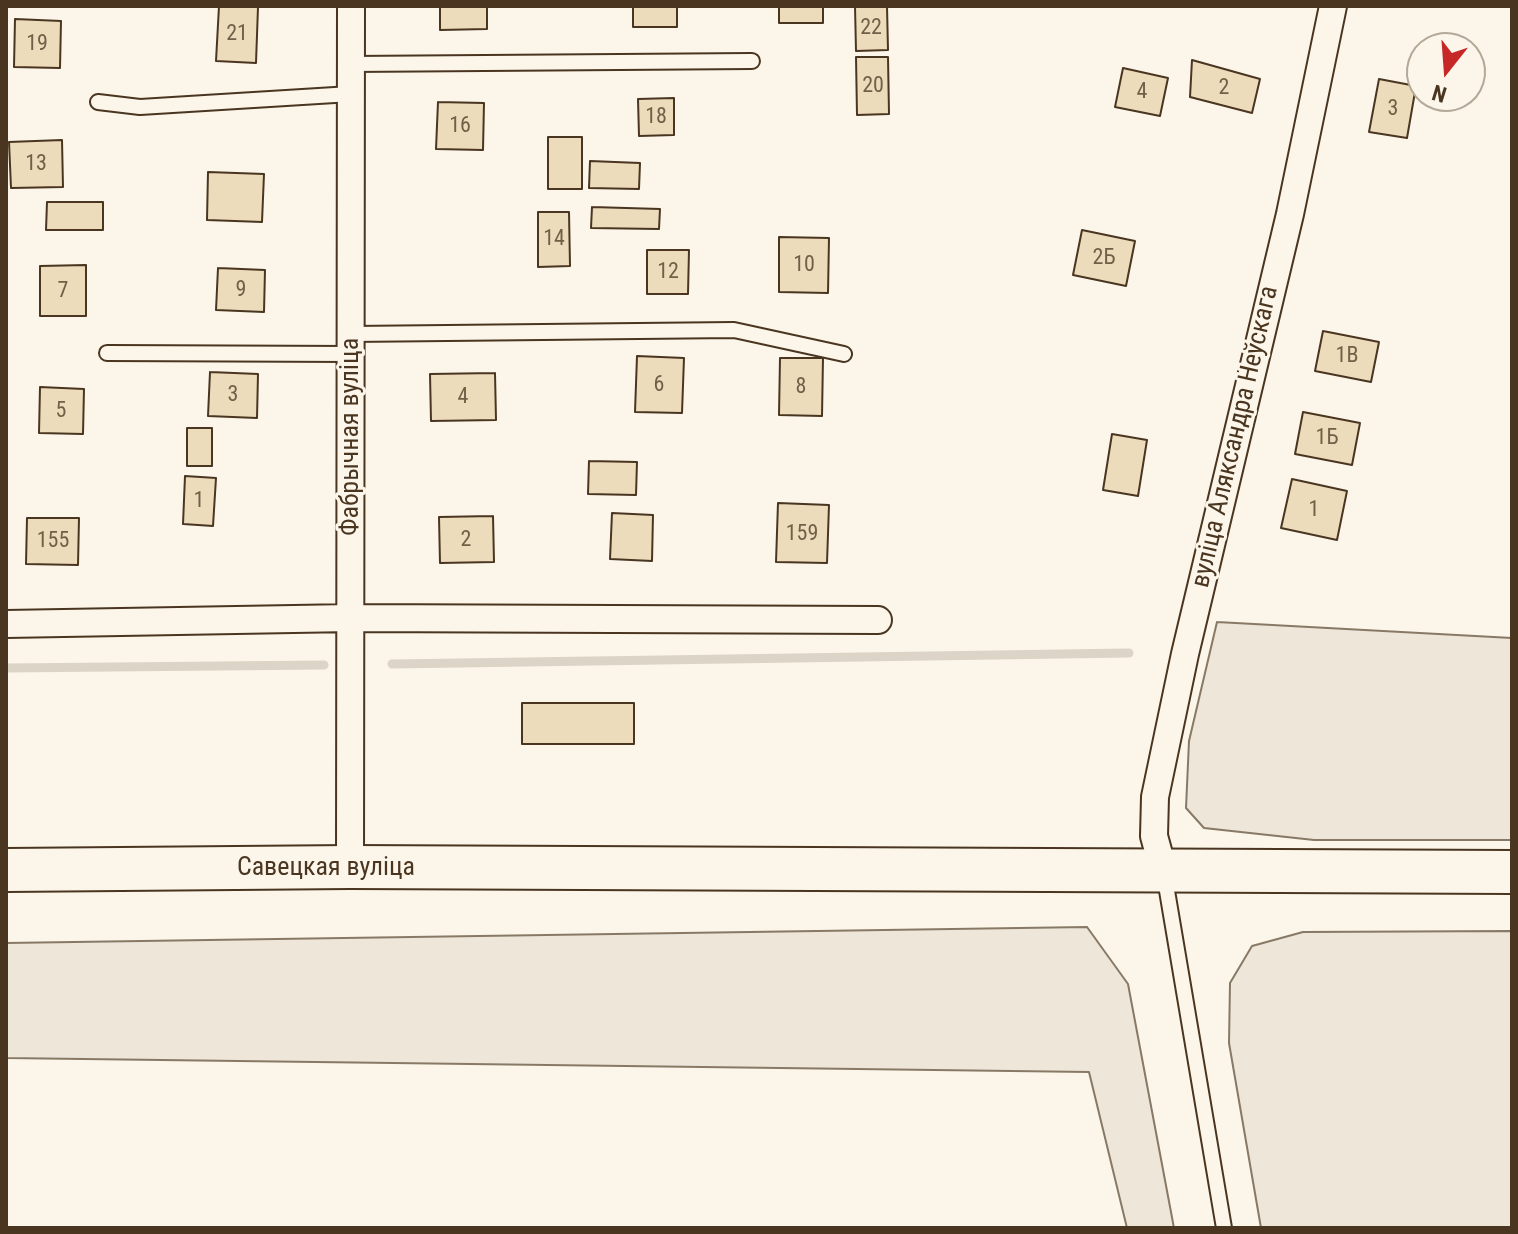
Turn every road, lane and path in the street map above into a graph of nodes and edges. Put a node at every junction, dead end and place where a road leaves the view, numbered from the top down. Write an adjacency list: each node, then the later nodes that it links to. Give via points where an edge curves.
1 (351, 6): 4 (street, Фабрычная вуліца)
2 (1333, 6): 14 (street, вуліца Аляксандра Неўскага, via 1155,797 1154,836)
3 (752, 61): 4 (lane)
4 (351, 64): 5 (street, Фабрычная вуліца)
5 (351, 94): 6 (lane, via 140,107); 7 (street, Фабрычная вуліца)
6 (98, 102)
7 (351, 344): 8 (lane); 9 (lane, via 734,330); 10 (street, Фабрычная вуліца)
8 (107, 353)
9 (844, 354)
10 (351, 618): 11 (street); 12 (street); 13 (street, Фабрычная вуліца)
11 (878, 620)
12 (6, 624)
13 (350, 867): 14 (main road, Савецкая вуліца); 15 (main road, Савецкая вуліца)
14 (1163, 869): 16 (main road, Савецкая вуліца); 17 (lane)
15 (6, 870)
16 (1512, 872)
17 (1224, 1228)

